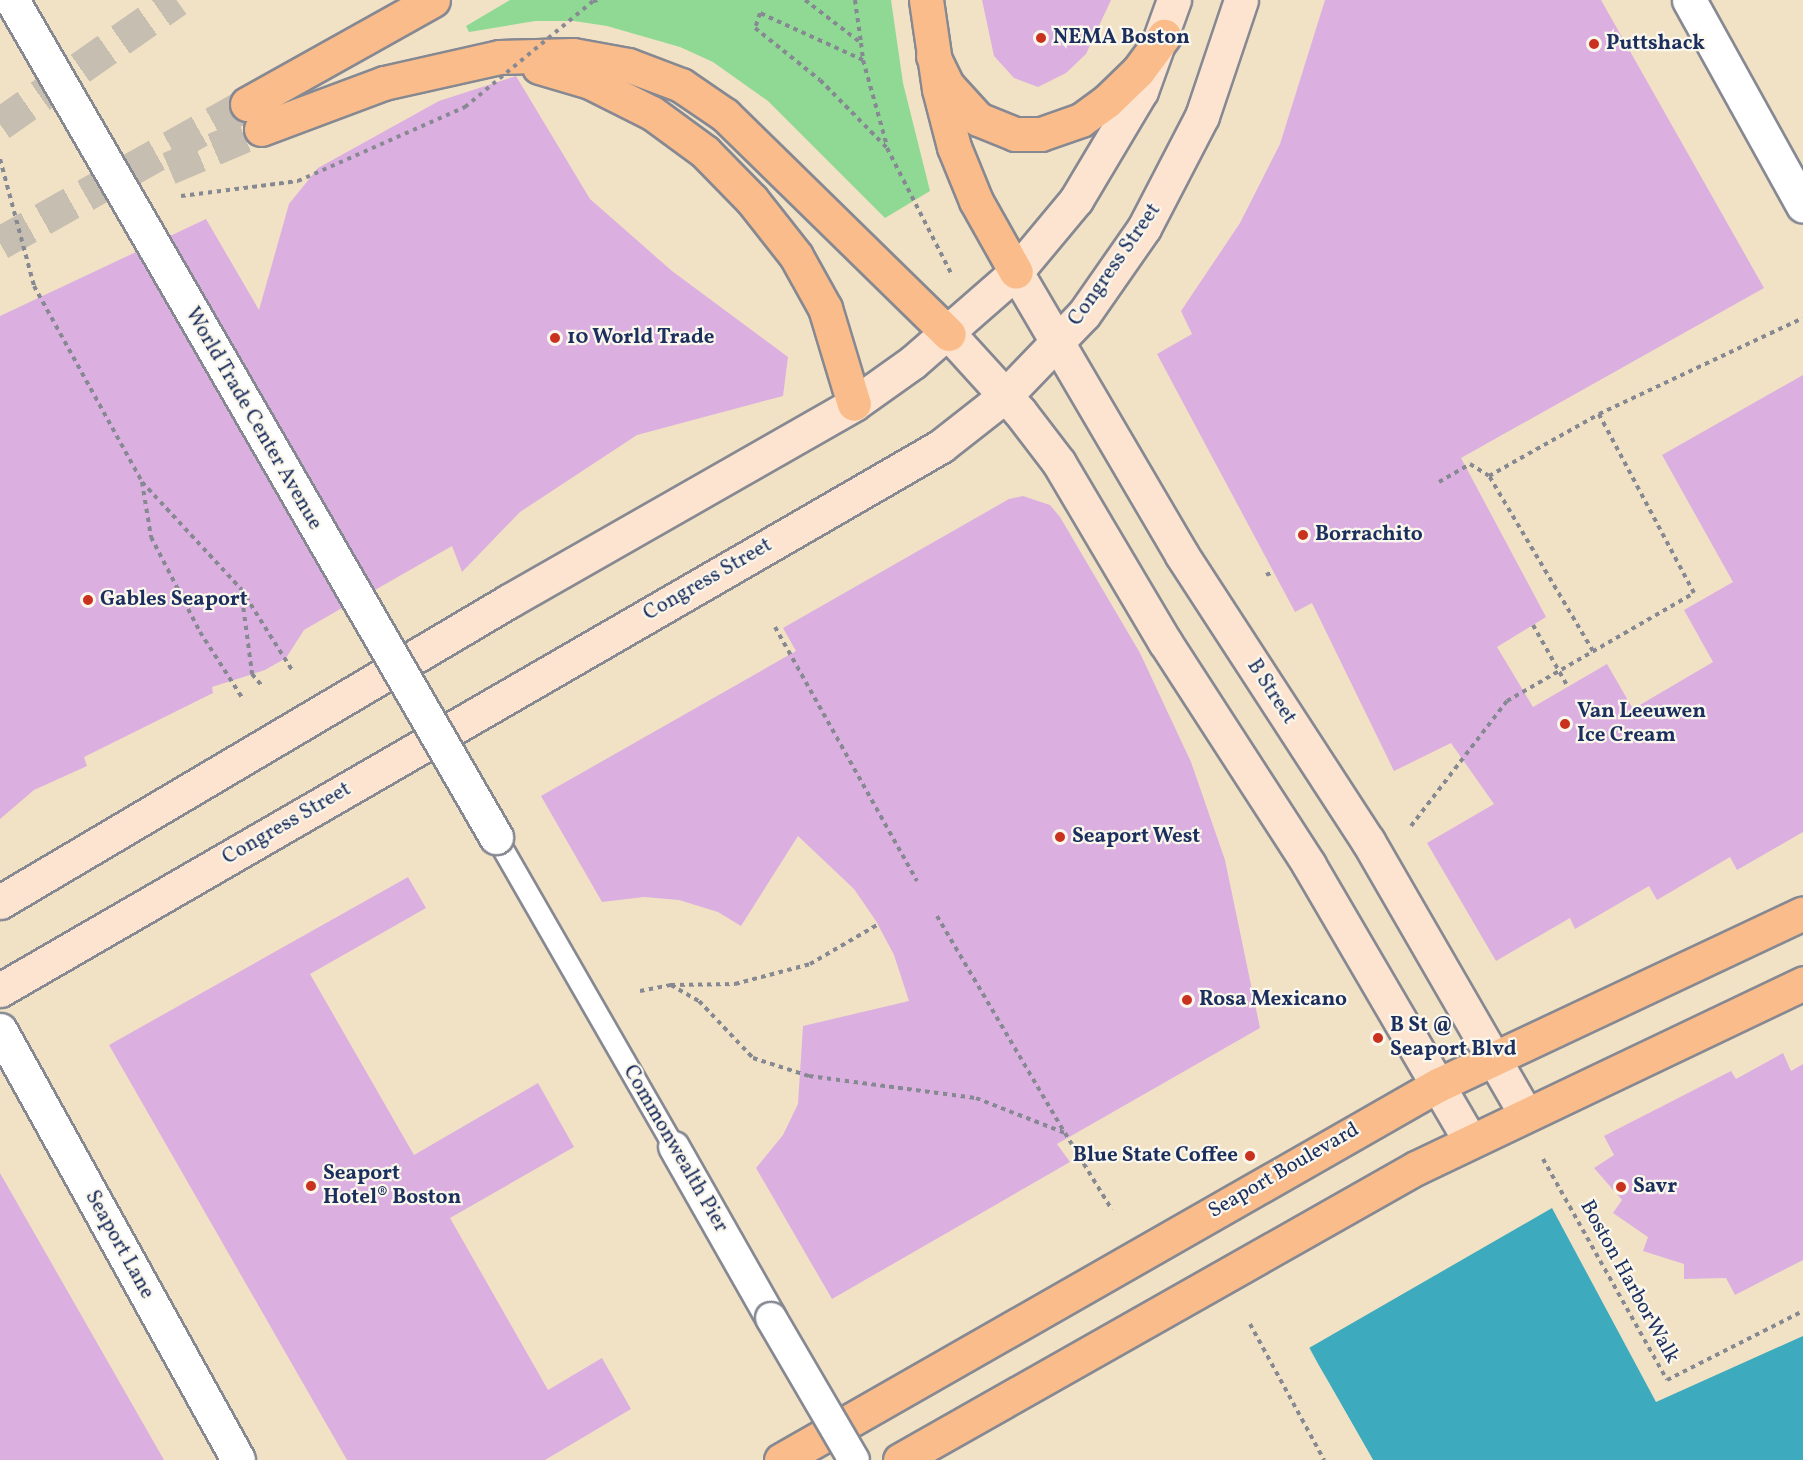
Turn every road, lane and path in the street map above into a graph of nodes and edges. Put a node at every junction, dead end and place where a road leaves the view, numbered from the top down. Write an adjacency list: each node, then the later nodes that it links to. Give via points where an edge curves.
1 (12, 0): 41 (street, World Trade Center Avenue, bridge)
2 (433, 0): 14 (main road, via 254,117)
3 (595, 0): 17 (path, bridge, via 465,107 298,181)
4 (805, 0): 11 (path)
5 (855, 0): 11 (path)
6 (926, 0): 12 (main road)
7 (1174, 0): 10 (main road)
8 (1241, 0): 23 (main road, Congress Street, via 1202,116 1173,177 1113,276)
9 (1689, 0): 18 (street)
10 (1164, 36): 12 (main road, via 1138,71 1107,101 1074,123 1041,134 1016,134 978,119 947,85); 19 (main road, via 1141,91 1093,176 1061,221)
11 (861, 43): 13 (path)
12 (933, 56): 19 (main road, via 946,118 965,176)
13 (863, 60): 15 (path); 15 (path, via 760,13 755,28 820,80)
14 (450, 67): 22 (main road, via 526,54 573,55 628,65 681,85 724,115); 25 (main road, via 525,65 568,74 630,101 690,140 752,200 801,264 835,333)
15 (887, 148): 20 (path)
16 (0, 159): 28 (path, bridge, via 34,286)
17 (181, 196)
18 (1803, 206)
19 (1016, 272): 22 (main road); 23 (main road, B Street)
20 (952, 275)
21 (1803, 318): 26 (path)
22 (949, 334): 24 (main road); 25 (main road)
23 (1059, 344): 24 (main road, Congress Street); 52 (main road, B Street, via 1182,555 1368,841)
24 (1006, 395): 49 (main road, Congress Street, via 941,446); 53 (main road, via 1069,478 1165,642 1309,865)
25 (854, 404): 43 (main road, via 509,601)
26 (1599, 414): 27 (path); 35 (path, via 1694,593)
27 (1489, 476): 29 (path, via 1470,465); 35 (path)
28 (142, 482): 32 (path); 39 (path, bridge, via 151,537 200,632)
29 (1439, 482)
30 (1273, 572): 31 (path)
31 (1266, 575)
32 (241, 589): 36 (path); 37 (path, via 252,674)
33 (1533, 625): 38 (path, bridge)
34 (775, 627): 42 (path)
35 (1593, 651): 40 (path, via 1507,700)
36 (292, 670)
37 (263, 687)
38 (1568, 687)
39 (243, 699)
40 (1411, 826)
41 (496, 837): 57 (lane, Commonwealth Pier)
42 (916, 881)
43 (0, 902)
44 (1803, 913): 52 (main road, Seaport Boulevard)
45 (937, 916): 55 (path)
46 (877, 925): 48 (path, via 810,964 735,984)
47 (1803, 982): 54 (main road)
48 (671, 985): 50 (path); 55 (path, via 699,1001 753,1058 809,1076 976,1098)
49 (0, 990)
50 (640, 991)
51 (0, 1030): 62 (street, Seaport Lane)
52 (1496, 1060): 53 (main road, Seaport Boulevard); 54 (main road, B Street)
53 (1438, 1085): 56 (main road); 63 (main road, Seaport Boulevard)
54 (1525, 1113): 56 (main road)
55 (1065, 1133): 59 (path)
56 (1470, 1140): 65 (main road, via 1278,1243)
57 (674, 1147): 64 (street, Commonwealth Pier, bridge)
58 (1543, 1160): 60 (path, Boston HarborWalk, via 1667,1380)
59 (1112, 1210)
60 (1803, 1311)
61 (1250, 1324): 66 (path)
62 (238, 1460)
63 (780, 1460)
64 (854, 1460)
65 (900, 1460)
66 (1324, 1460)

